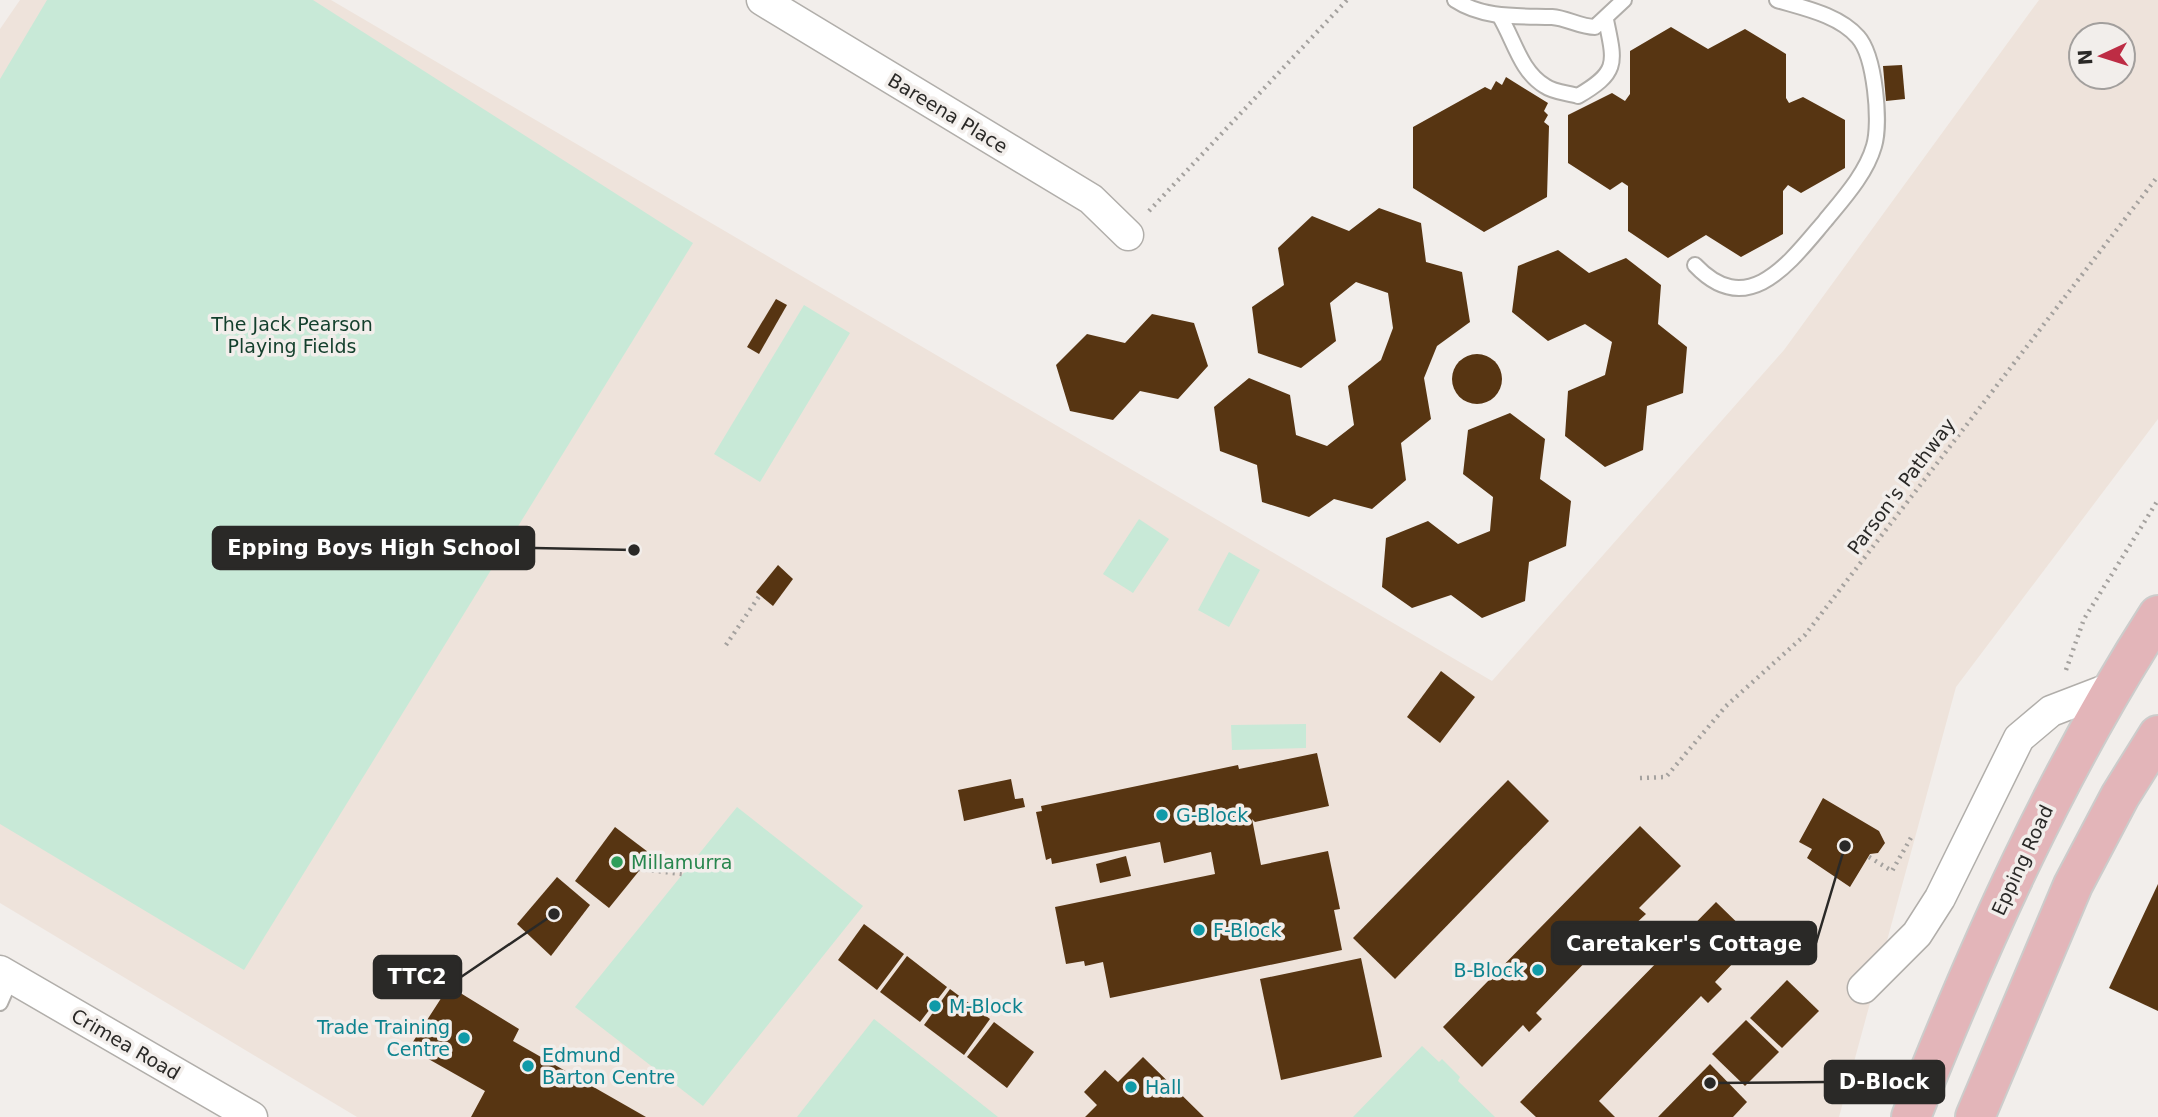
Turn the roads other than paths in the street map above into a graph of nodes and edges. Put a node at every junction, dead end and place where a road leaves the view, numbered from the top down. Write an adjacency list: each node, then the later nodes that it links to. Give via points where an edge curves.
1 (762, 0): 7 (street, Bareena Place, via 1091,199)
2 (1455, 0): 5 (lane)
3 (1624, 0): 6 (lane)
4 (1777, 0): 8 (lane, via 1834,19 1860,38 1878,112 1874,145 1847,195 1781,272 1745,288 1710,282)
5 (1499, 15): 6 (lane, via 1555,17 1580,27 1595,27); 6 (lane, via 1514,38 1523,66 1545,87 1578,96 1604,81 1613,55)
6 (1606, 20)
7 (1128, 235)
8 (1695, 265)
9 (2158, 615): 10 (main road, Epping Road)
10 (2111, 688): 13 (street, via 2051,710 2019,738 1940,898 1917,934); 15 (main road, Epping Road, via 2049,802 1975,958)
11 (2158, 735): 16 (main road, via 2073,885)
12 (4, 984): 14 (street, Crimea Road)
13 (1863, 988)
14 (252, 1117)
15 (1911, 1117)
16 (1975, 1117)

